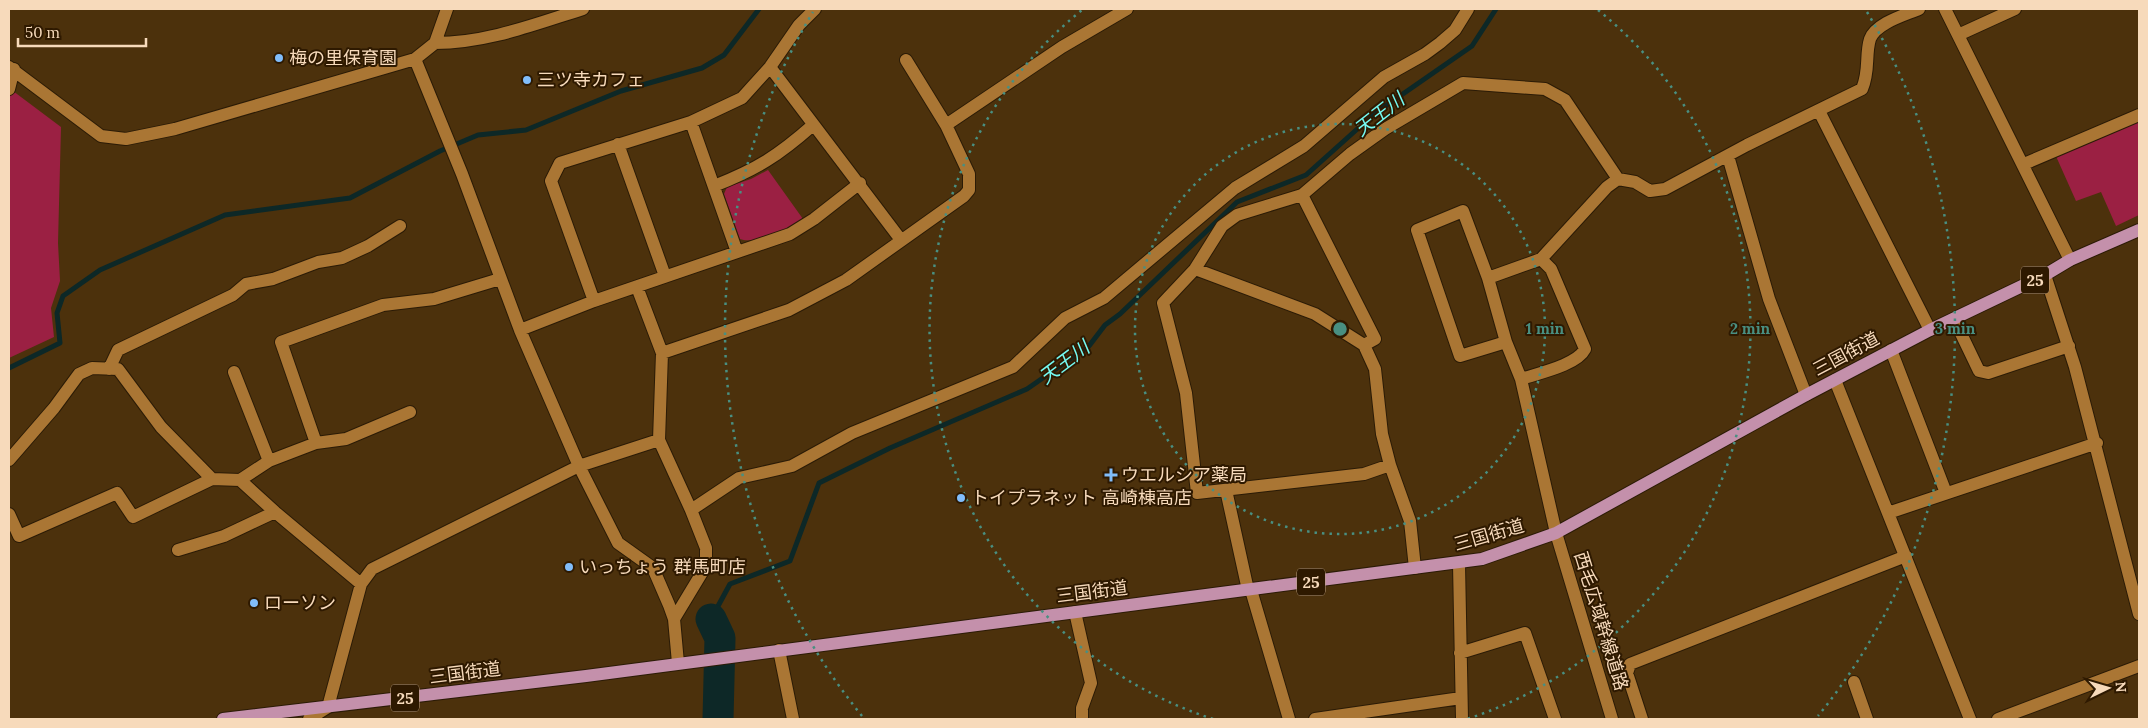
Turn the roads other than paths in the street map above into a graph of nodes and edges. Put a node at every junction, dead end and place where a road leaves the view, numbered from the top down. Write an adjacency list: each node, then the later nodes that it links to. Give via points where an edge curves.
1 (447, 9): 10 (street)
2 (583, 9): 10 (street, via 505,34)
3 (815, 9): 13 (street, via 799,25)
4 (1127, 9): 20 (street, via 1062,47)
5 (1468, 9): 66 (street, via 1455,30 1440,43 1384,78 1304,146 1235,188 1104,298 1066,318 1013,367 852,433 792,466 739,478)
6 (1919, 9): 16 (street, via 1881,26 1870,38 1868,76 1862,89)
7 (1945, 9): 9 (street)
8 (2015, 9): 9 (street)
9 (1958, 35): 23 (street)
10 (435, 43): 11 (street)
11 (415, 59): 14 (street, via 175,129 126,139 101,136); 38 (street)
12 (906, 60): 20 (street)
13 (770, 67): 18 (street, via 742,98); 19 (street)
14 (11, 68): 15 (street)
15 (9, 88)
16 (1819, 111): 22 (street); 43 (street)
17 (2139, 115): 23 (street)
18 (692, 122): 21 (street); 26 (street)
19 (813, 125): 25 (street); 26 (street, via 773,159)
20 (946, 125): 30 (street, via 969,174 969,190 958,202)
21 (618, 144): 36 (street); 40 (street, via 560,163 550,181)
22 (1728, 156): 24 (street, via 1665,189 1650,191 1636,182); 53 (street, via 1769,299)
23 (2024, 164): 33 (street)
24 (1618, 179): 27 (street, via 1565,100 1557,94 1545,89 1462,83 1385,129); 32 (street)
25 (860, 183): 30 (street); 31 (street, via 800,228)
26 (714, 186): 31 (street)
27 (1302, 195): 34 (street, via 1237,215 1222,226); 45 (street, via 1375,339)
28 (400, 226): 49 (street, via 342,258 246,284 233,295 118,350)
29 (2139, 230): 33 (main road, 三国街道 / 25)
30 (902, 240): 48 (street, via 846,280 807,301)
31 (737, 252): 36 (street)
32 (1541, 259): 37 (street); 51 (street, via 1551,269 1585,349 1574,361)
33 (2070, 260): 35 (main road, 三国街道 / 25)
34 (1195, 270): 45 (street, via 1315,314); 64 (street, via 1162,302 1186,393 1197,493)
35 (2045, 275): 41 (main road, 三国街道 / 25); 46 (street)
36 (665, 276): 39 (street)
37 (1488, 278): 44 (street, 西毛広域幹線道路); 44 (street, 西毛広域幹線道路, via 1463,212 1418,230 1460,356)
38 (500, 279): 42 (street); 56 (street, via 434,299 383,305 281,342)
39 (637, 287): 40 (street); 48 (street)
40 (594, 301): 42 (street)
41 (1954, 319): 43 (main road, 三国街道 / 25); 46 (street, via 1979,371 1988,373)
42 (520, 330): 61 (street)
43 (1930, 330): 47 (main road, 三国街道 / 25)
44 (1506, 342): 51 (street, 西毛広域幹線道路)
45 (1364, 345): 60 (street, via 1375,369 1382,434)
46 (2069, 346): 57 (street)
47 (1892, 350): 52 (main road, 三国街道 / 25); 65 (street)
48 (662, 353): 55 (street)
49 (109, 369): 58 (street, via 92,368 79,374); 62 (street, via 118,369 161,427)
50 (234, 372): 59 (street)
51 (1521, 379): 70 (street, 西毛広域幹線道路)
52 (1835, 380): 53 (main road, 三国街道 / 25); 68 (street)
53 (1806, 395): 70 (main road, 三国街道 / 25)
54 (410, 412): 56 (street, via 346,439)
55 (659, 440): 61 (street); 66 (street)
56 (316, 443): 59 (street)
57 (2096, 443): 65 (street); 78 (street)
58 (9, 460)
59 (269, 461): 63 (street)
60 (1390, 465): 64 (street, via 1364,474); 74 (street, via 1410,521)
61 (580, 466): 75 (street, via 372,569); 79 (street, via 618,542 653,568)
62 (212, 479): 63 (street); 69 (street, via 134,517 117,493 19,536)
63 (240, 480): 67 (street)
64 (1226, 490): 76 (street)
65 (1946, 494): 68 (street)
66 (691, 510): 79 (street, via 706,548 706,566)
67 (275, 512): 71 (street, via 224,536); 75 (street)
68 (1888, 513): 72 (street)
69 (9, 514)
70 (1556, 533): 73 (main road, 三国街道 / 25); 96 (street, 西毛広域幹線道路)
71 (178, 550)
72 (1906, 556): 97 (street, via 1630,664 1627,673); 99 (street)
73 (1459, 564): 74 (main road, 三国街道 / 25); 81 (street)
74 (1415, 568): 76 (main road, 三国街道 / 25)
75 (361, 584): 86 (street)
76 (1249, 590): 77 (main road, 三国街道 / 25); 92 (street)
77 (1075, 612): 80 (main road, 三国街道 / 25); 91 (street, via 1091,683 1082,708)
78 (2139, 614)
79 (674, 619): 82 (street)
80 (779, 650): 82 (main road, 三国街道 / 25); 90 (street)
81 (1460, 653): 85 (street); 95 (street, via 1525,633)
82 (678, 663): 86 (main road, 三国街道 / 25)
83 (2139, 666): 87 (street)
84 (1854, 682): 98 (street)
85 (1462, 698): 93 (street); 94 (street)
86 (328, 707): 88 (main road, 三国街道 / 25); 89 (street)
87 (2027, 714): 100 (street)
88 (223, 719)
89 (309, 719)
90 (793, 719)
91 (1082, 719)
92 (1289, 719)
93 (1315, 719)
94 (1462, 719)
95 (1555, 719)
96 (1612, 719)
97 (1642, 719)
98 (1867, 719)
99 (1970, 719)
100 (1998, 719)

